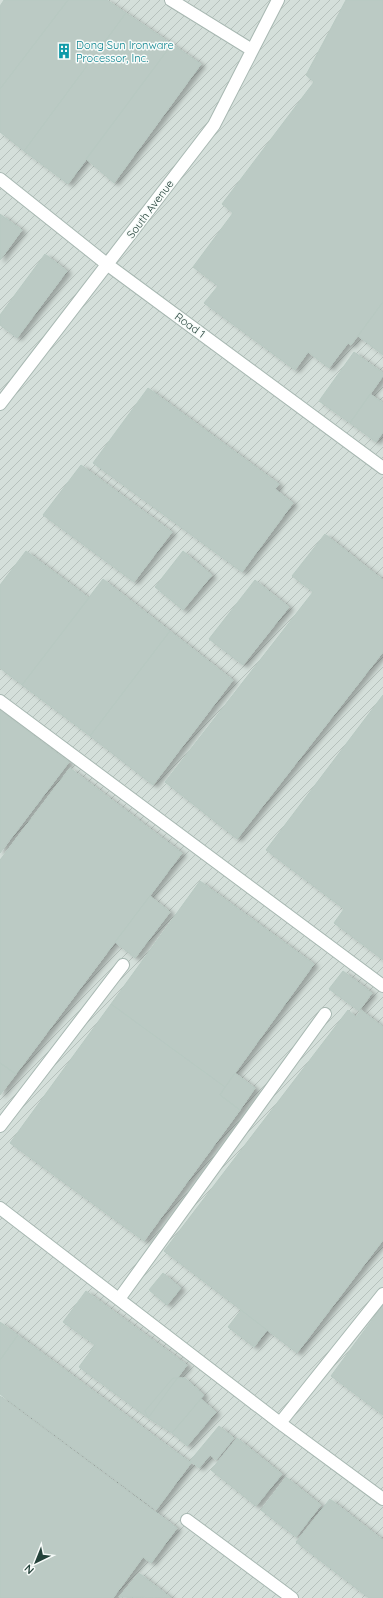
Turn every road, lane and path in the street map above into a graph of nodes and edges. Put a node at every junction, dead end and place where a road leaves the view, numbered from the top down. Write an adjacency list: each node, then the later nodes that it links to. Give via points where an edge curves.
1 (170, 0): 3 (street)
2 (278, 0): 3 (street, South Avenue)
3 (252, 50): 5 (street, South Avenue, via 214,125)
4 (0, 179): 5 (street, Road 1)
5 (108, 265): 6 (street, South Avenue); 7 (street, Road 1)
6 (0, 404)
7 (383, 468)
8 (0, 701): 10 (street)
9 (123, 965): 12 (street)
10 (383, 986)
11 (325, 1014): 15 (street)
12 (0, 1126)
13 (0, 1208): 15 (street)
14 (383, 1294): 16 (street)
15 (119, 1299): 16 (street)
16 (280, 1423): 17 (street)
17 (383, 1499)
18 (187, 1520): 19 (street)
19 (292, 1598)

